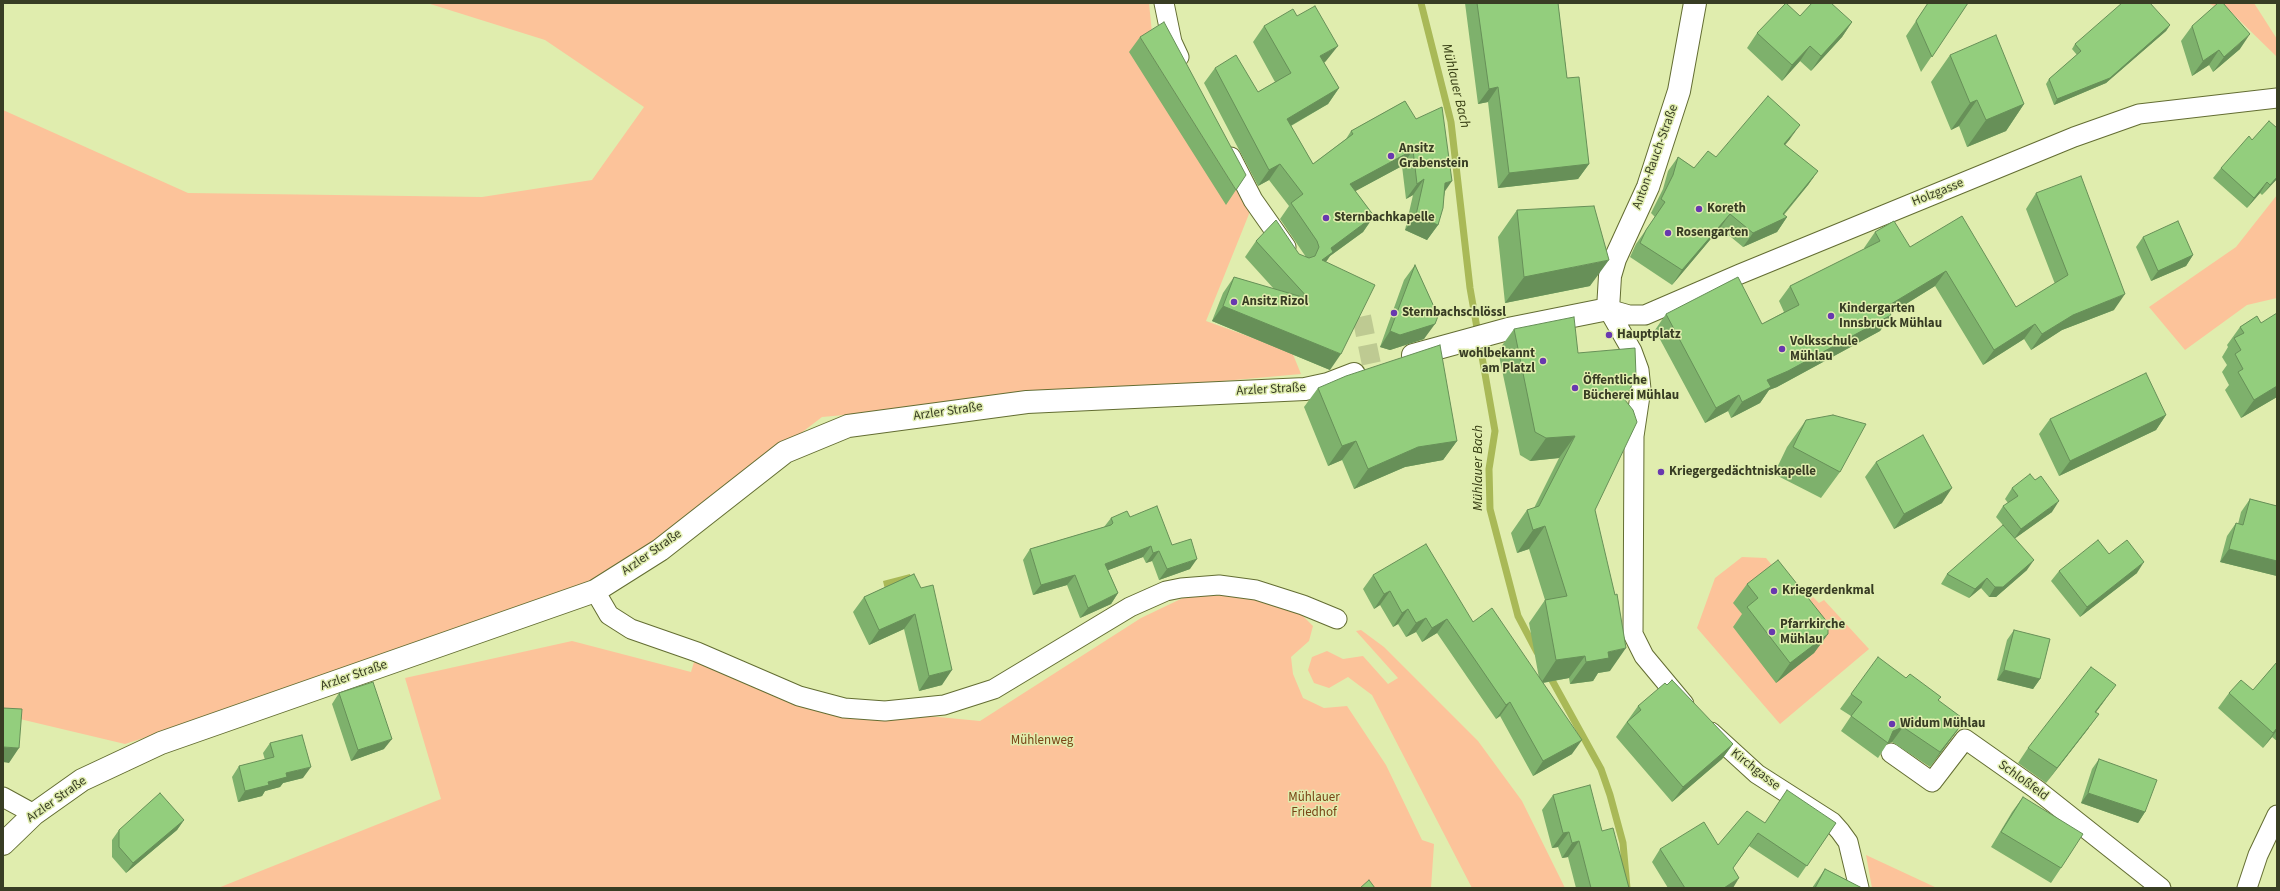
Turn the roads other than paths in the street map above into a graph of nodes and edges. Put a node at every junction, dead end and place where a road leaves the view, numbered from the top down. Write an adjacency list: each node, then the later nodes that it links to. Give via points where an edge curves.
1 (1164, 3): 3 (street, via 1172,42)
2 (1695, 3): 7 (main road, Anton-Rauch-Straße, via 1679,91 1648,187 1615,259 1610,276)
3 (1185, 70)
4 (2277, 98): 7 (street, Holzgasse, via 2139,114 2074,137 1747,271 1645,316)
5 (1221, 139): 6 (street, via 1253,200)
6 (1297, 262)
7 (1608, 309): 8 (main road, via 1508,329); 17 (street, Kirchgasse, via 1632,351 1639,370 1640,389 1634,436 1633,634 1644,656 1661,678 1737,758 1782,791 1832,822 1840,831 1848,842)
8 (1395, 360)
9 (1372, 368): 10 (main road, Arzler Straße, via 1328,384 1305,389 1027,402 848,426 785,452 660,550)
10 (595, 591): 11 (street, via 609,615 631,629 696,652 799,696 844,708 886,712 944,705 994,689 1130,607 1166,591 1219,585 1256,590 1296,602); 14 (main road, Arzler Straße, via 161,743 82,780)
11 (1337, 619)
12 (1891, 753): 18 (street, Schloßfeld, via 1932,782 1965,739 2036,789)
13 (3, 797): 14 (street)
14 (34, 814): 16 (main road, Arzler Straße)
15 (2277, 815): 19 (street, via 2258,855)
16 (3, 844)
17 (1858, 888)
18 (2161, 888)
19 (2247, 888)

